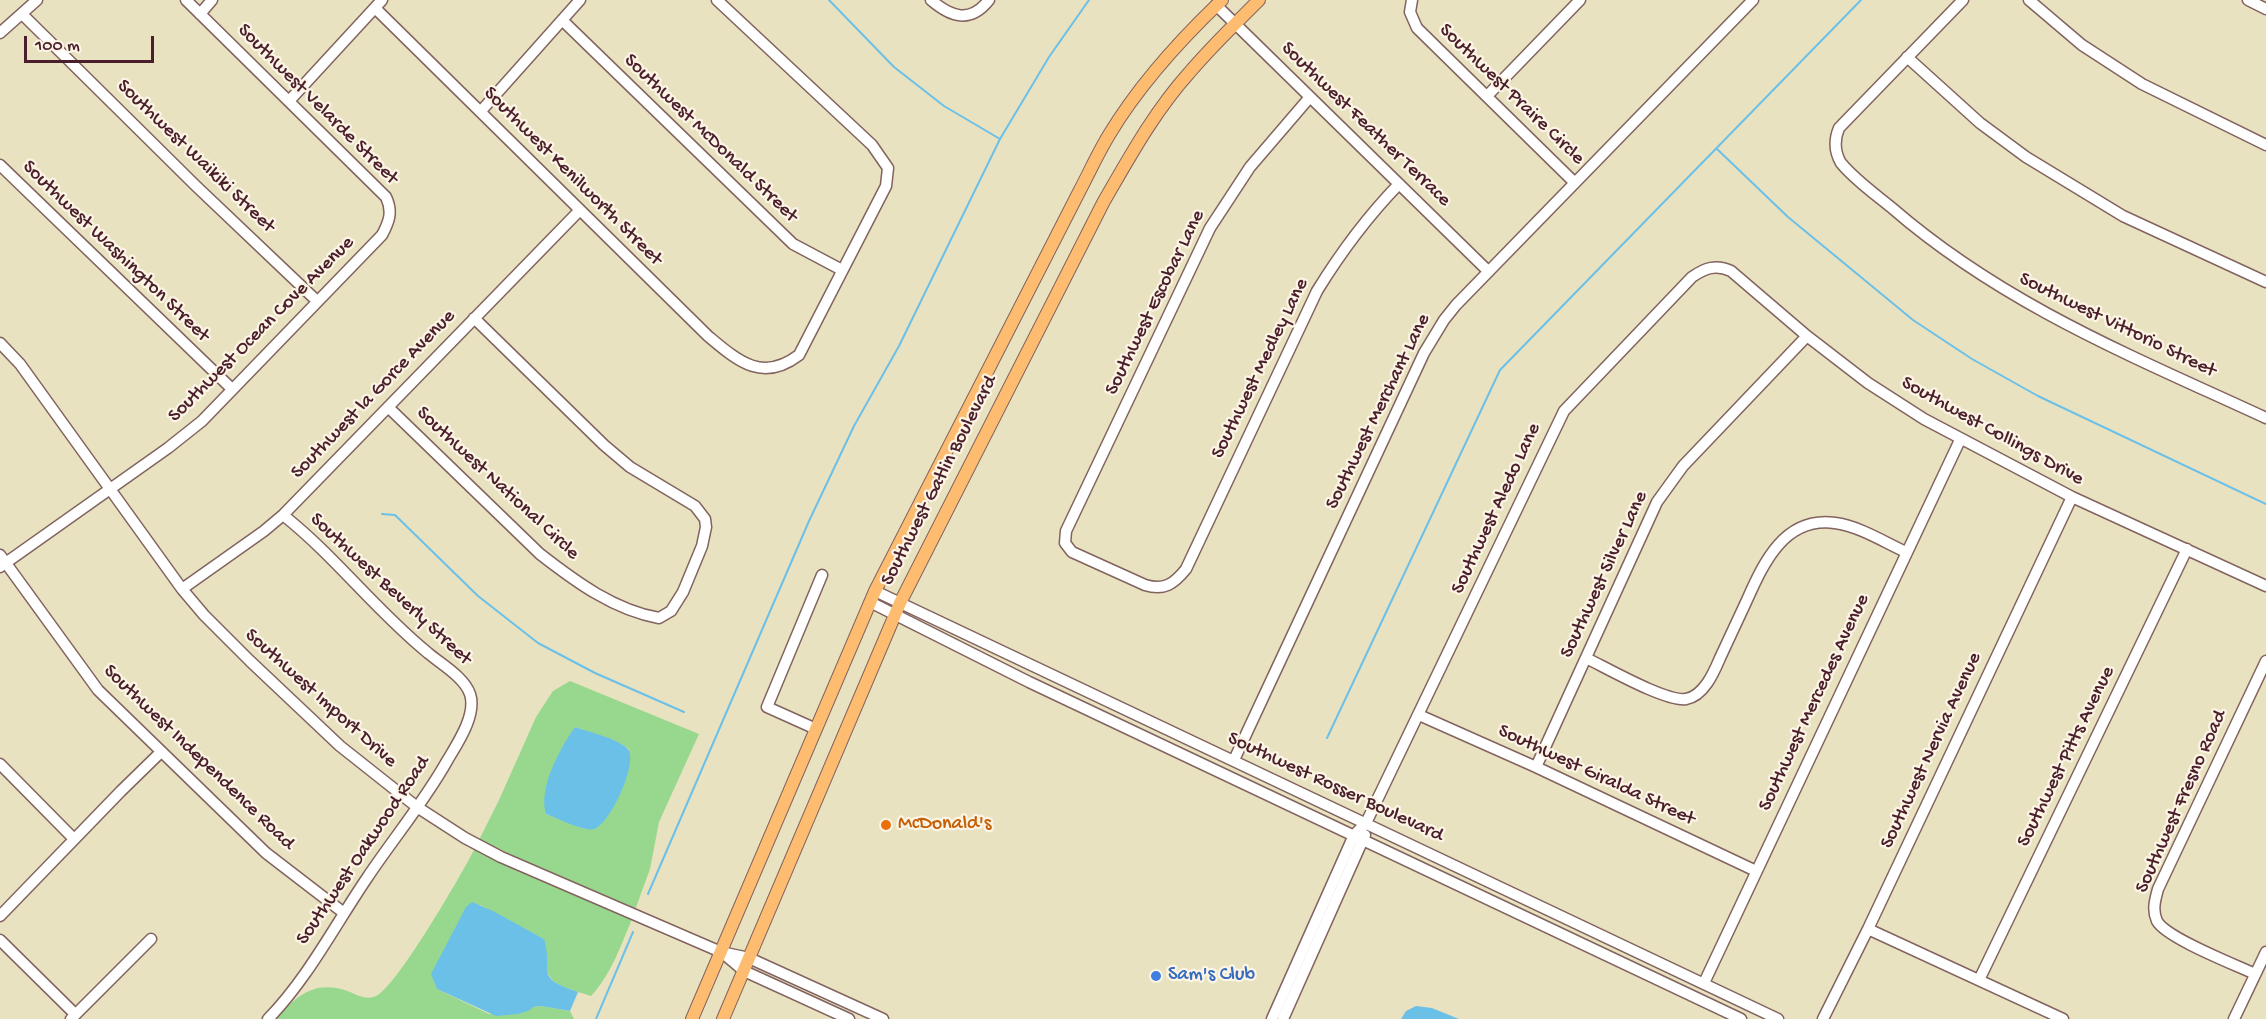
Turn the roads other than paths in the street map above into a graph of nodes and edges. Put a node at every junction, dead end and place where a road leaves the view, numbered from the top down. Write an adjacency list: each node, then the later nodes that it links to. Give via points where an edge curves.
1 (37, 0): 18 (street)
2 (186, 0): 19 (street, Southwest Velarde Street)
3 (212, 0): 19 (street)
4 (580, 0): 20 (street)
5 (717, 0): 35 (street, via 872,145 888,168 886,186)
6 (931, 0): 7 (street, via 957,16 969,15)
7 (989, 0)
8 (1259, 0): 21 (main road, Southwest Gatlin Boulevard)
9 (1412, 0): 24 (street, Southwest Praire Circle, via 1410,12 1416,28)
10 (1580, 0): 24 (street)
11 (1753, 0): 30 (street, Southwest Merchant Lane)
12 (1963, 0): 23 (street)
13 (2030, 0): 28 (street, via 2082,45 2142,84)
14 (2248, 0): 17 (street)
15 (1219, 3): 21 (street, Southwest Feather Terrace); 56 (main road, Southwest Gatlin Boulevard, via 1169,55 1110,134)
16 (378, 4): 26 (street); 27 (street, Southwest Kenilworth Street)
17 (2266, 9)
18 (22, 14): 22 (street); 38 (street, Southwest Waikiki Street)
19 (200, 14): 26 (street, Southwest Velarde Street)
20 (562, 20): 27 (street); 35 (street, Southwest McDonald Street, via 793,244)
21 (1235, 24): 25 (street, Southwest Feather Terrace); 57 (main road, Southwest Gatlin Boulevard, via 1188,73 1137,143)
22 (0, 33)
23 (1907, 57): 37 (street, via 1980,123 2026,157 2123,216); 44 (street, Southwest Vittorio Street, via 1845,119 1836,134 1837,156 1846,169 1962,264 2061,323)
24 (1487, 96): 30 (street, Southwest Praire Circle)
25 (1310, 97): 31 (street, Southwest Feather Terrace); 53 (street, Southwest Escobar Lane, via 1250,167 1210,228 1066,531 1065,543 1072,552 1155,588)
26 (289, 101): 33 (street, Southwest Velarde Street, via 387,197)
27 (481, 111): 32 (street, Southwest Kenilworth Street)
28 (2266, 145)
29 (0, 165): 42 (street, Southwest Washington Street)
30 (1575, 183): 36 (street, Southwest Merchant Lane)
31 (1399, 184): 36 (street, Southwest Feather Terrace); 53 (street, Southwest Medley Lane, via 1364,222 1317,291 1186,569)
32 (579, 211): 35 (street, Southwest Kenilworth Street, via 708,336 732,356 768,370 786,365 799,355); 39 (street, Southwest la Gorce Avenue)
33 (391, 214): 38 (street, Southwest Ocean Cove Avenue, via 382,235)
34 (1726, 268): 40 (street, Southwest Collings Drive); 61 (street, Southwest Aledo Lane, via 1713,267 1692,277 1564,411)
35 (842, 270)
36 (1488, 271): 64 (street, Southwest Merchant Lane, via 1443,320 1424,353)
37 (2266, 282)
38 (317, 301): 42 (street, Southwest Ocean Cove Avenue)
39 (474, 318): 43 (street, Southwest la Gorce Avenue); 43 (street, Southwest National Circle, via 604,445 638,472 695,506 705,519 702,546 671,610 659,618 639,614 564,572 540,554)
40 (1807, 336): 45 (street, Southwest Collings Drive, via 1868,383); 58 (street, Southwest Silver Lane, via 1683,466 1657,502)
41 (0, 343): 46 (street, Southwest Import Drive, via 20,364)
42 (231, 388): 46 (street, Southwest Ocean Cove Avenue, via 202,420)
43 (388, 407): 48 (street, Southwest la Gorce Avenue)
44 (2266, 418)
45 (1960, 440): 47 (street, Southwest Collings Drive); 50 (street, Southwest Mercedes Avenue)
46 (110, 490): 51 (street, Southwest Ocean Cove Avenue); 55 (street, Southwest Import Drive)
47 (2072, 497): 49 (street, Southwest Collings Drive); 74 (street, Southwest Nervia Avenue)
48 (282, 515): 55 (street, Southwest la Gorce Avenue); 60 (street, Southwest Beverly Street, via 465,685)
49 (2187, 549): 54 (street, Southwest Collings Drive); 82 (street, Southwest Pitts Avenue)
50 (1906, 552): 58 (street, via 1833,522 1805,525 1787,536 1760,569 1708,681 1686,699 1668,697); 71 (street, Southwest Mercedes Avenue)
51 (2, 561): 63 (street, Southwest Independence Road, via 99,690)
52 (822, 575): 62 (street, via 767,707)
53 (1176, 581)
54 (2266, 586)
55 (183, 589): 67 (street, Southwest Import Drive, via 204,615 340,746)
56 (872, 596): 57 (street, Southwest Rosser Boulevard); 62 (main road, Southwest Gatlin Boulevard)
57 (897, 609): 64 (street, Southwest Rosser Boulevard); 69 (street, Southwest Rosser Boulevard, via 1029,682); 79 (main road, Southwest Gatlin Boulevard)
58 (1586, 658): 66 (street, Southwest Silver Lane)
59 (2266, 661): 81 (street, Southwest Fresno Road, via 2158,889 2154,906 2158,923 2166,931)
60 (470, 694): 67 (street, Southwest Oakwood Road, via 471,708 462,731)
61 (1419, 716): 66 (street, Southwest Giralda Street); 68 (street, Southwest Aledo Lane)
62 (816, 729): 77 (main road, Southwest Gatlin Boulevard)
63 (161, 752): 70 (street); 72 (street, Southwest Independence Road, via 266,853)
64 (1234, 760): 68 (street, Southwest Rosser Boulevard)
65 (0, 764): 70 (street)
66 (1536, 767): 71 (street, Southwest Giralda Street)
67 (417, 807): 72 (street, Southwest Oakwood Road); 77 (street, Southwest Import Drive, via 501,857)
68 (1366, 823): 69 (street, Southwest Aledo Lane); 83 (street, Southwest Rosser Boulevard)
69 (1359, 838): 90 (street, Southwest Aledo Lane); 91 (street, Southwest Aledo Lane); 92 (street, Southwest Rosser Boulevard)
70 (74, 839): 73 (street)
71 (1756, 871): 83 (street, Southwest Mercedes Avenue)
72 (344, 913): 85 (street, Southwest Oakwood Road, via 298,984)
73 (0, 916)
74 (1868, 929): 82 (street); 94 (street, Southwest Nervia Avenue)
75 (151, 939): 84 (street)
76 (0, 940): 84 (street)
77 (721, 952): 79 (street, Southwest Import Drive); 80 (street, Southwest Import Drive); 86 (main road, Southwest Gatlin Boulevard)
78 (2266, 952): 81 (street)
79 (749, 958): 80 (main road, Southwest Gatlin Boulevard); 89 (street, Southwest Import Drive)
80 (744, 971): 87 (main road, Southwest Gatlin Boulevard); 88 (street, Southwest Import Drive)
81 (2255, 974): 96 (street)
82 (1979, 981): 95 (street)
83 (1704, 984): 93 (street, Southwest Rosser Boulevard)
84 (73, 1017)
85 (268, 1019)
86 (692, 1019)
87 (723, 1019)
88 (849, 1019)
89 (883, 1019)
90 (1272, 1019)
91 (1283, 1019)
92 (1741, 1019)
93 (1778, 1019)
94 (1823, 1019)
95 (2063, 1019)
96 (2234, 1019)

